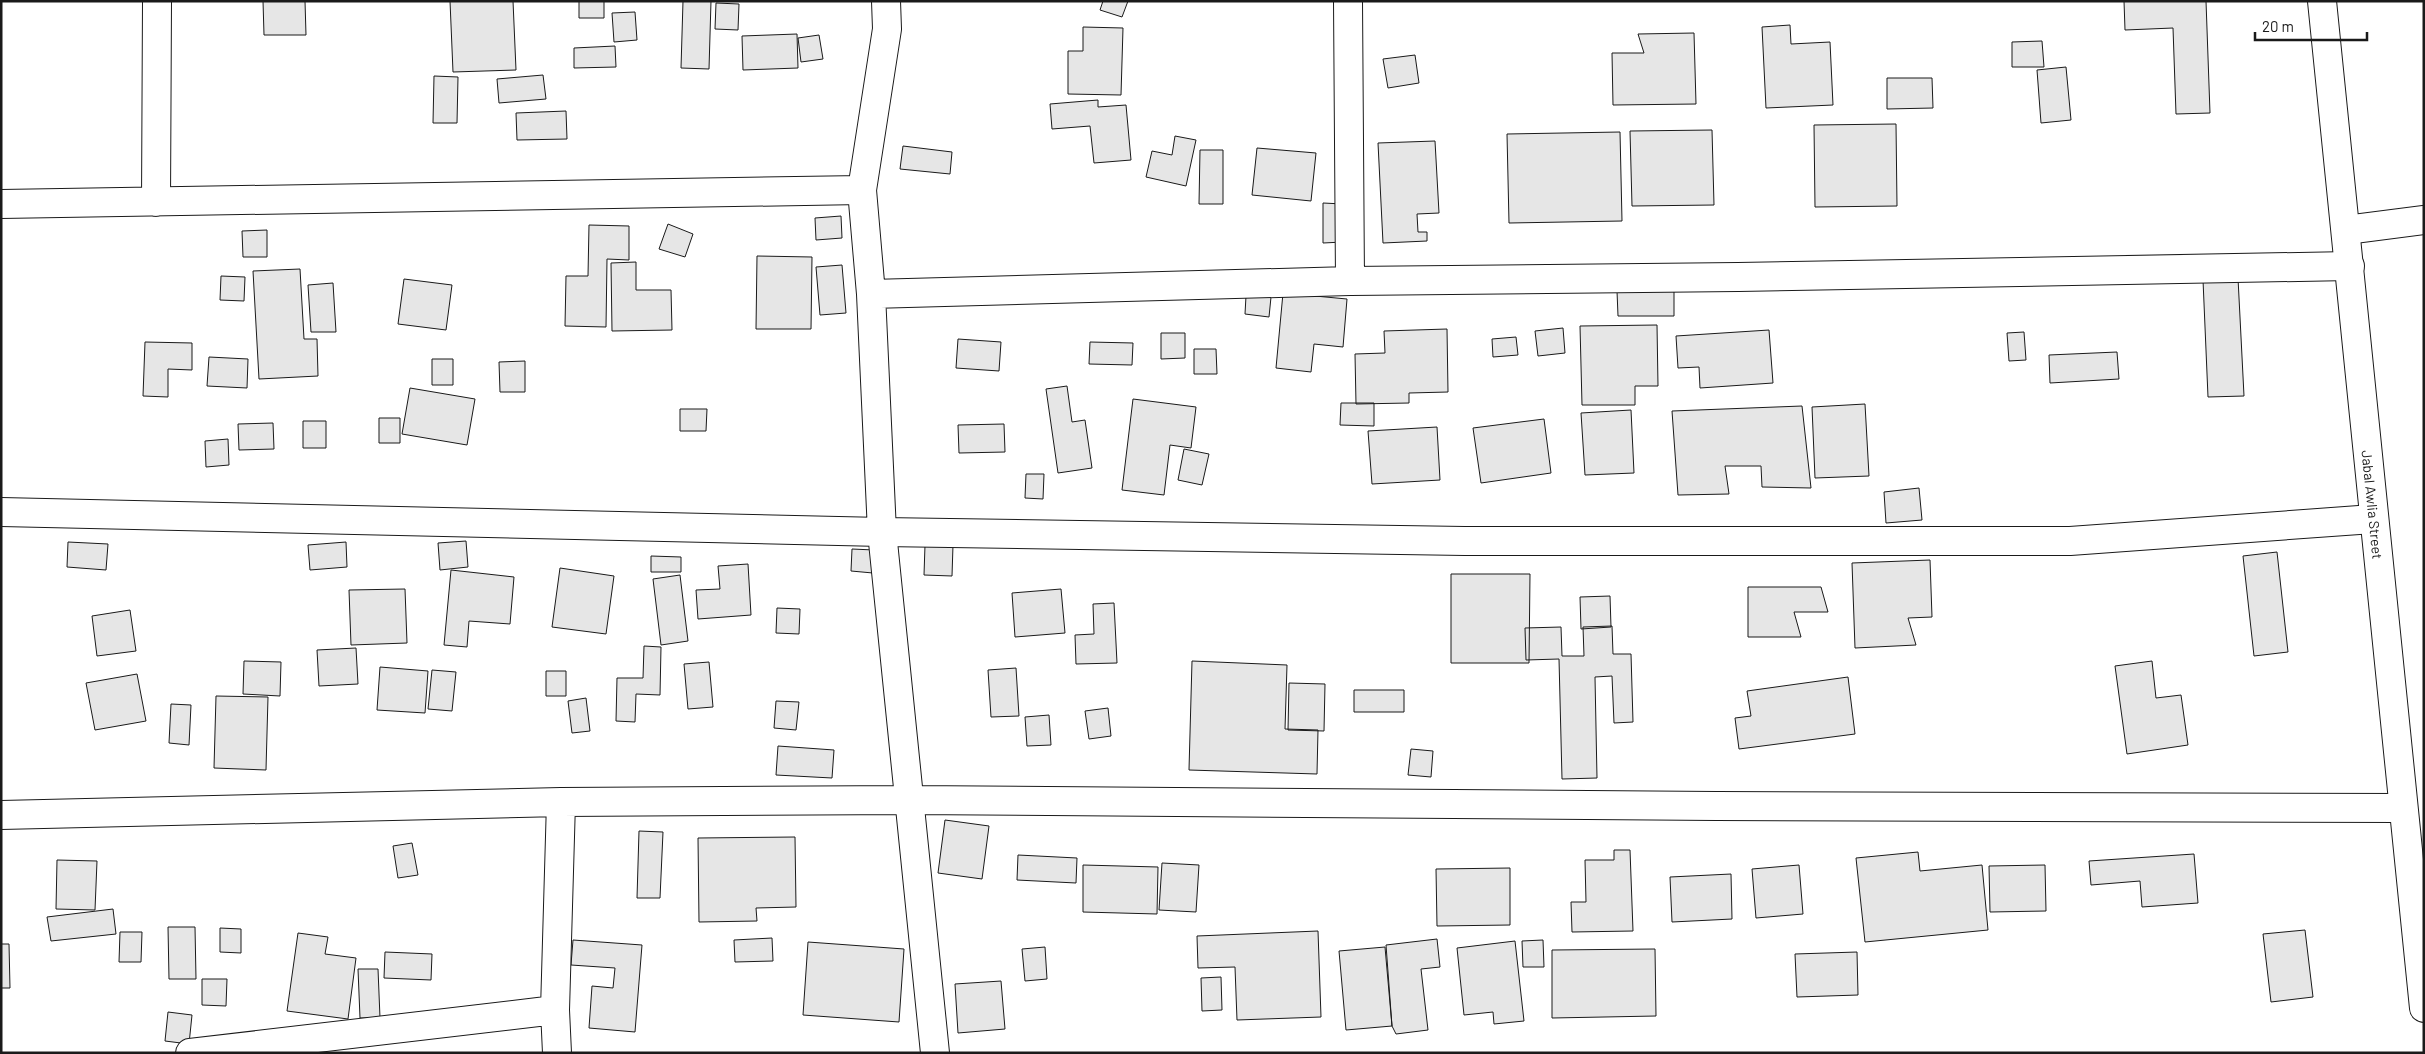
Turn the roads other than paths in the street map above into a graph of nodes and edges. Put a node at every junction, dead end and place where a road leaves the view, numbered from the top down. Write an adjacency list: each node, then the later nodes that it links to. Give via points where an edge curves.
1 (157, 1): 6 (main road)
2 (886, 1): 5 (main road, via 887,29)
3 (1348, 1): 11 (main road)
4 (2322, 1): 9 (main road, Jabal Awlia Street)
5 (862, 190): 6 (main road); 12 (main road)
6 (156, 202): 7 (main road)
7 (1, 204)
8 (2424, 220): 9 (main road)
9 (2346, 230): 10 (main road, Jabal Awlia Street)
10 (2350, 266): 11 (main road); 14 (main road, Jabal Awlia Street)
11 (1350, 281): 12 (main road)
12 (871, 294): 15 (main road)
13 (1, 512): 15 (main road)
14 (2373, 519): 15 (main road, via 2070,541 1465,541); 18 (main road, Jabal Awlia Street)
15 (882, 532): 16 (main road)
16 (910, 800): 17 (main road); 18 (main road); 24 (main road)
17 (562, 802): 19 (main road); 21 (main road)
18 (2403, 808): 20 (main road, Jabal Awlia Street)
19 (1, 815)
20 (2424, 1008)
21 (555, 1010): 22 (main road); 23 (main road)
22 (190, 1053)
23 (557, 1053)
24 (935, 1053)

